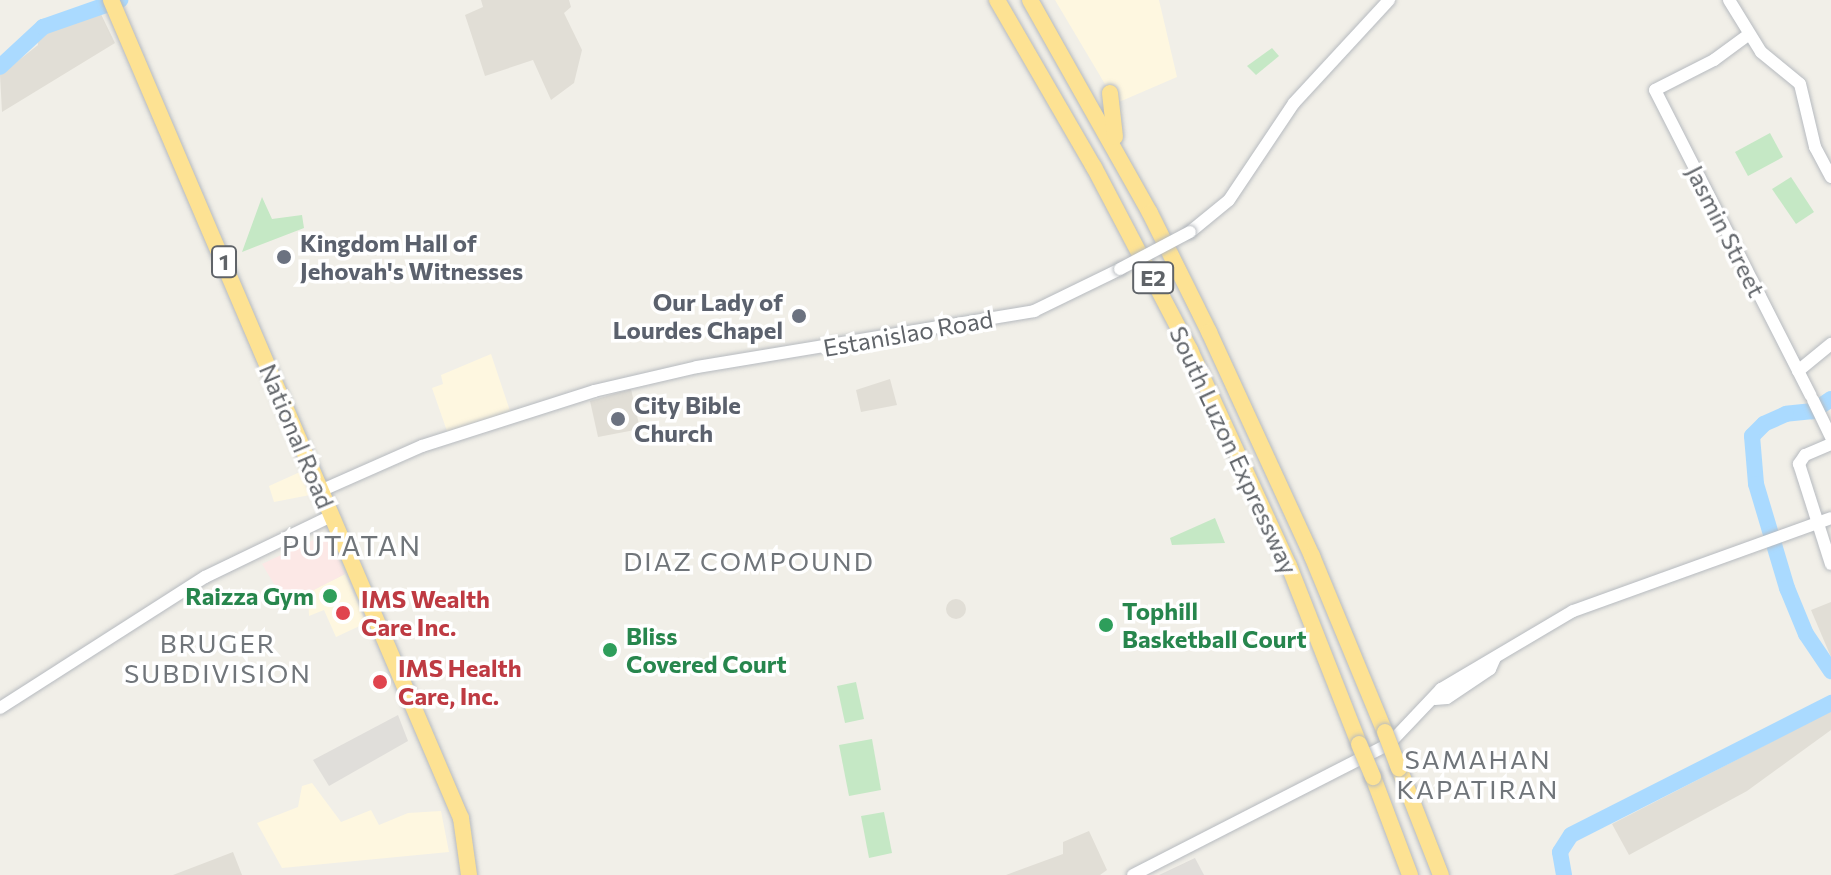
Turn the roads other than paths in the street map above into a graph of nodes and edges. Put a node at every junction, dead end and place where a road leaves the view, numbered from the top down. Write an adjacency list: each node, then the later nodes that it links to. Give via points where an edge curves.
1 (997, 0): 20 (highway, South Luzon Expressway / E2, bridge, via 1094,167 1190,350 1289,566)
2 (1030, 0): 8 (highway, South Luzon Expressway / E2)
3 (1389, 0): 14 (street, Estanislao Road, bridge, via 1294,103 1229,200 1190,232 1034,311 697,367 594,391 422,446)
4 (1729, 0): 6 (street)
5 (113, 5): 14 (highway, National Road / 1)
6 (1748, 35): 9 (street, via 1800,84 1815,147); 11 (street, Jasmin Street, via 1714,60 1655,90)
7 (1110, 93): 8 (highway)
8 (1119, 158): 25 (highway, South Luzon Expressway / E2, bridge, via 1244,406)
9 (1831, 177)
10 (1831, 344): 11 (street)
11 (1798, 371): 12 (street, Jasmin Street)
12 (1831, 437)
13 (1831, 444): 17 (street, via 1805,455 1799,464)
14 (320, 491): 15 (highway, National Road / 1)
15 (331, 516): 19 (street, via 205,577); 21 (highway, National Road / 1, via 461,818)
16 (1831, 518): 17 (street)
17 (1815, 524): 18 (street); 22 (street, via 1582,608 1449,683 1402,736 1374,754)
18 (1831, 564)
19 (0, 708)
20 (1392, 828): 23 (highway, E2); 24 (highway, South Luzon Expressway / E2)
21 (469, 875)
22 (1133, 875)
23 (1403, 875)
24 (1410, 875)
25 (1441, 875)

